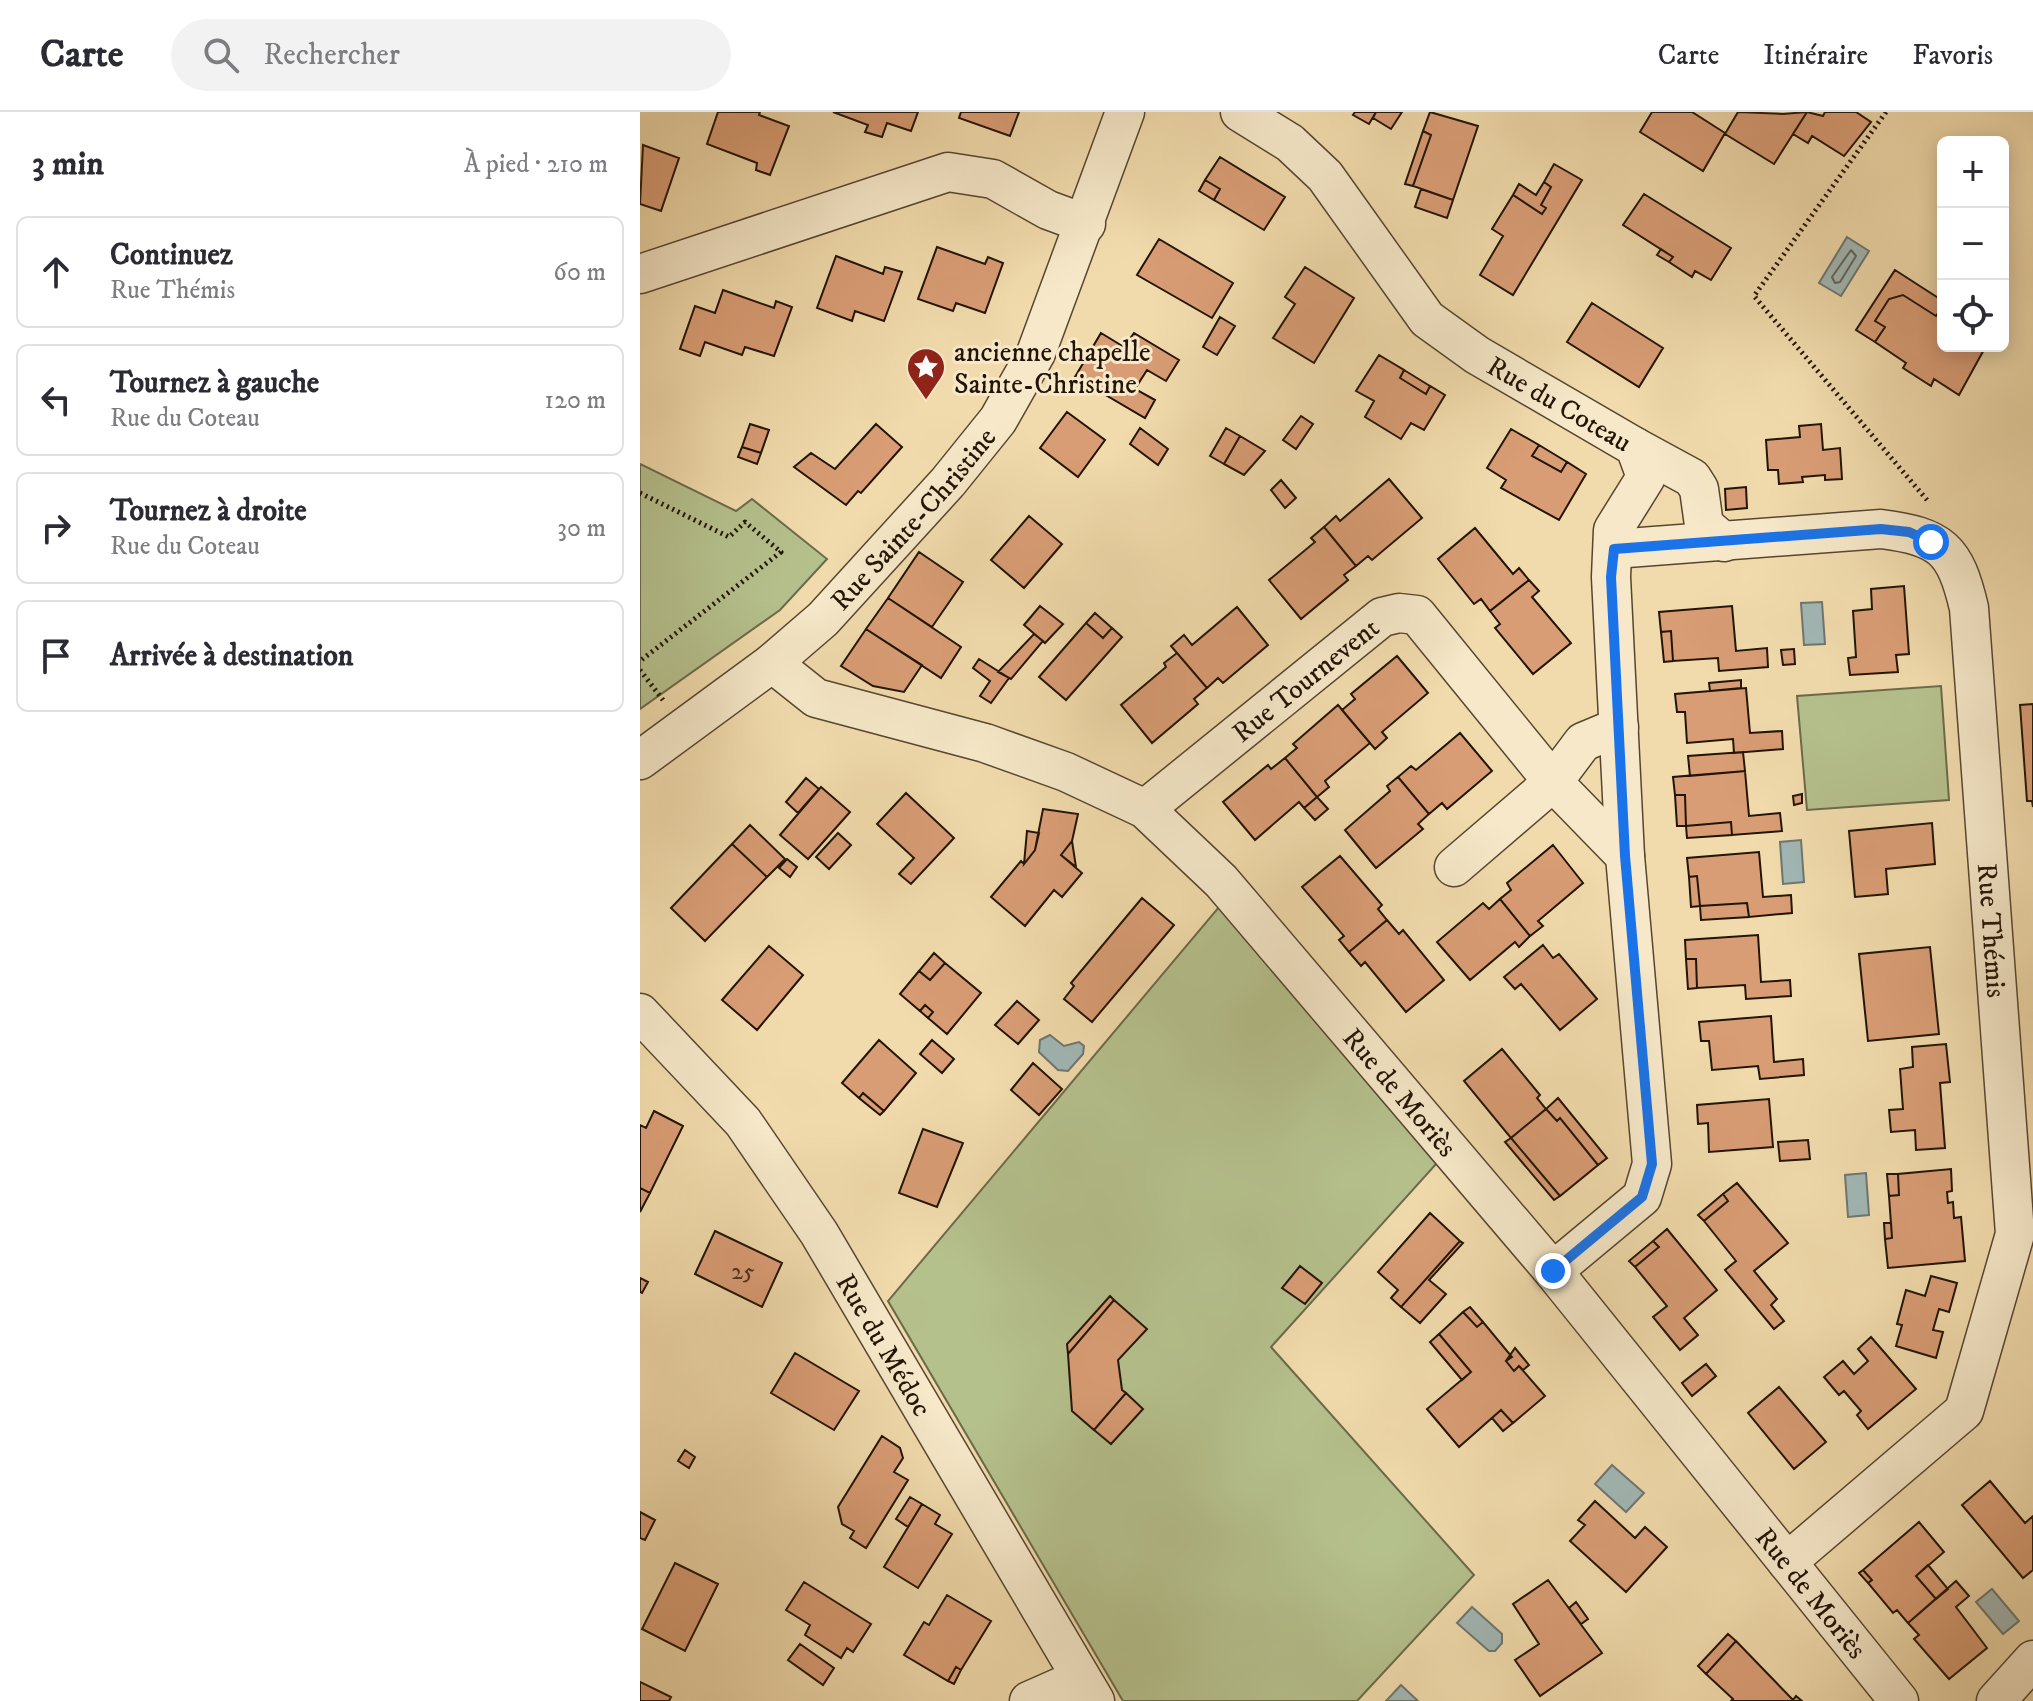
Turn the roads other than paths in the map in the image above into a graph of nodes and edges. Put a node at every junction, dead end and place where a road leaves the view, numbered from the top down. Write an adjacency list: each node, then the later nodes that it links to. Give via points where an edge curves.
1 (1125, 112): 3 (street, Rue Sainte-Christine)
2 (1240, 112): 5 (street, Rue du Coteau, via 1290,143 1325,176 1427,319 1477,355)
3 (1086, 224): 4 (street, via 993,179 948,172); 8 (street, Rue Sainte-Christine, via 1036,353 998,420 868,572)
4 (640, 274)
5 (1635, 447): 6 (street, via 1692,478 1699,489 1704,525); 7 (street, Rue du Coteau, via 1646,477 1613,530)
6 (1724, 542): 7 (street, Rue Thémis); 17 (street, Rue Thémis, via 1881,529 1919,537 1950,555 1959,568 1969,608 2015,1234 1964,1411)
7 (1614, 549): 9 (street, Rue du Coteau)
8 (772, 663): 10 (street, Rue Sainte-Christine); 12 (street, Rue de Moriès, via 816,698 985,743 1066,772)
9 (1619, 727): 11 (street, via 1583,742); 13 (street, Rue du Coteau)
10 (640, 760)
11 (1553, 782): 12 (street, Rue Tournevent, via 1417,615 1399,613 1382,617); 13 (street, Rue Tournevent); 14 (street)
12 (1145, 809): 16 (street, Rue de Moriès, via 1221,881)
13 (1625, 856): 16 (street, Rue du Coteau, via 1652,1164 1642,1197)
14 (1454, 867)
15 (640, 1013): 19 (street, Rue du Médoc, via 743,1122 819,1233)
16 (1553, 1271): 17 (street, Rue de Moriès)
17 (1787, 1562): 21 (street, Rue de Moriès)
18 (2033, 1660): 22 (street)
19 (1088, 1690): 20 (street)
20 (1029, 1701)
21 (1899, 1701)
22 (1996, 1701)

